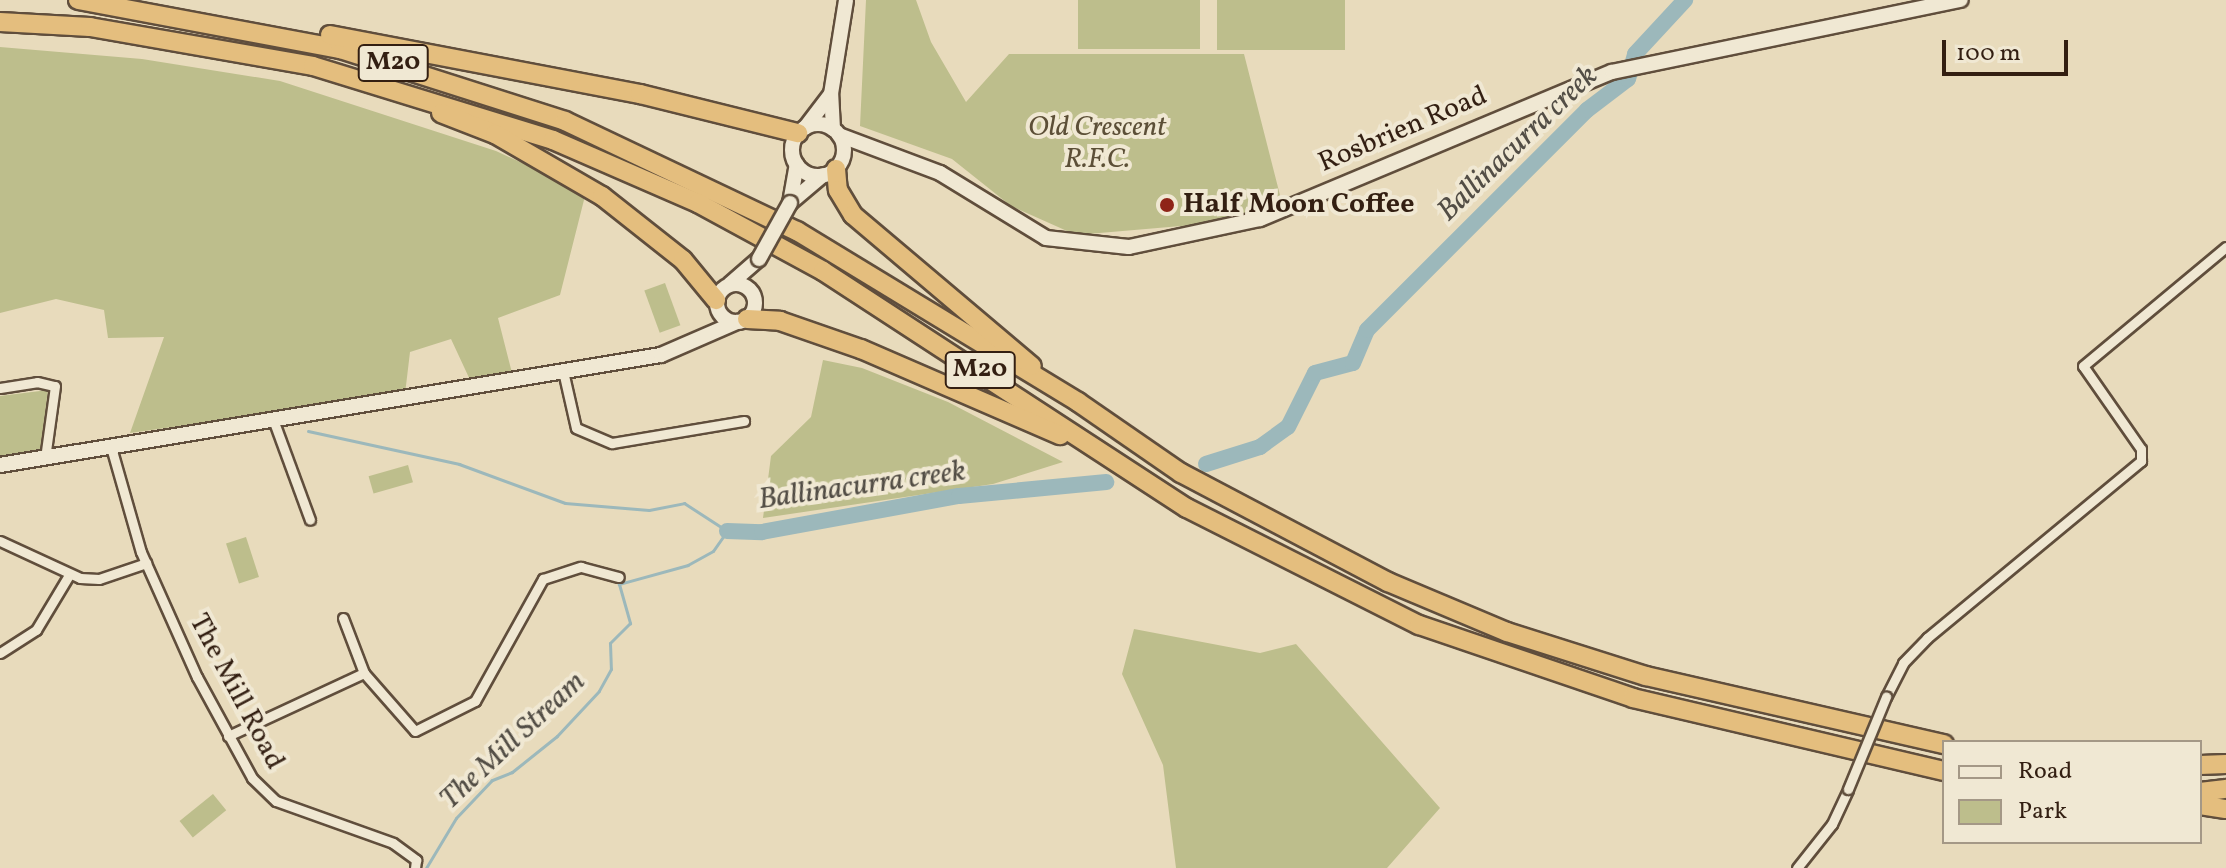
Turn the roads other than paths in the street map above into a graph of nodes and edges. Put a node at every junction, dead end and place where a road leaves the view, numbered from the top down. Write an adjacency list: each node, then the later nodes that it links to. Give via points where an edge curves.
1 (78, 0): 4 (highway, M20)
2 (846, 0): 7 (street)
3 (1961, 0): 10 (street, Rosbrien Road, via 1625,70 1260,219 1120,248 1046,238 940,173)
4 (106, 3): 8 (highway, M20, via 165,5 508,68); 23 (highway, M20, via 340,49 565,121 797,231)
5 (0, 22): 6 (highway, M20)
6 (127, 33): 18 (highway, M20, via 378,93 495,134 602,196 683,260); 27 (highway, M20, via 379,83 618,167 861,293)
7 (831, 94): 8 (street); 9 (street)
8 (801, 130): 9 (street); 11 (street, via 792,149)
9 (836, 132): 10 (street, Rosbrien Road); 12 (street)
10 (874, 152): 12 (street)
11 (797, 165): 12 (street); 13 (street)
12 (834, 168): 13 (street); 23 (highway, M20, via 838,190 853,215)
13 (790, 203): 15 (street, bridge)
14 (2226, 247): 48 (street, bridge, via 2083,366 2141,449 2141,461 1903,663 1832,824)
15 (759, 259): 16 (street); 17 (street)
16 (730, 284): 17 (street); 18 (street)
17 (753, 293): 19 (street)
18 (717, 304): 19 (street); 20 (street)
19 (742, 320): 20 (street); 27 (highway, M20, via 780,321 861,349)
20 (701, 339): 21 (street, via 661,355)
21 (563, 371): 24 (street, via 576,428 612,443); 25 (street)
22 (0, 388): 28 (street, via 37,382 55,386)
23 (1078, 402): 39 (highway, M20, via 1181,473 1273,525 1463,614 1646,676)
24 (744, 421)
25 (274, 422): 26 (street); 30 (street)
26 (111, 447): 28 (street); 32 (street, The Mill Road)
27 (1091, 450): 42 (highway, M20, via 1303,572 1419,625 1633,698)
28 (45, 458): 29 (street)
29 (0, 465)
30 (310, 520)
31 (0, 541): 33 (street)
32 (146, 563): 33 (street, via 99,579); 38 (street, The Mill Road)
33 (69, 575): 36 (street, via 36,630)
34 (619, 577): 37 (street, via 581,567 543,579 475,701 415,731)
35 (343, 618): 37 (street)
36 (0, 653)
37 (364, 673): 38 (street)
38 (228, 736): 47 (street, The Mill Road, via 252,778 276,801 382,837 416,860)
39 (1942, 744)
40 (2226, 764): 41 (highway)
41 (2202, 765)
42 (1942, 771)
43 (2226, 789): 44 (highway)
44 (2202, 792)
45 (2202, 805): 46 (highway)
46 (2226, 809)
47 (415, 868)
48 (1797, 868)

